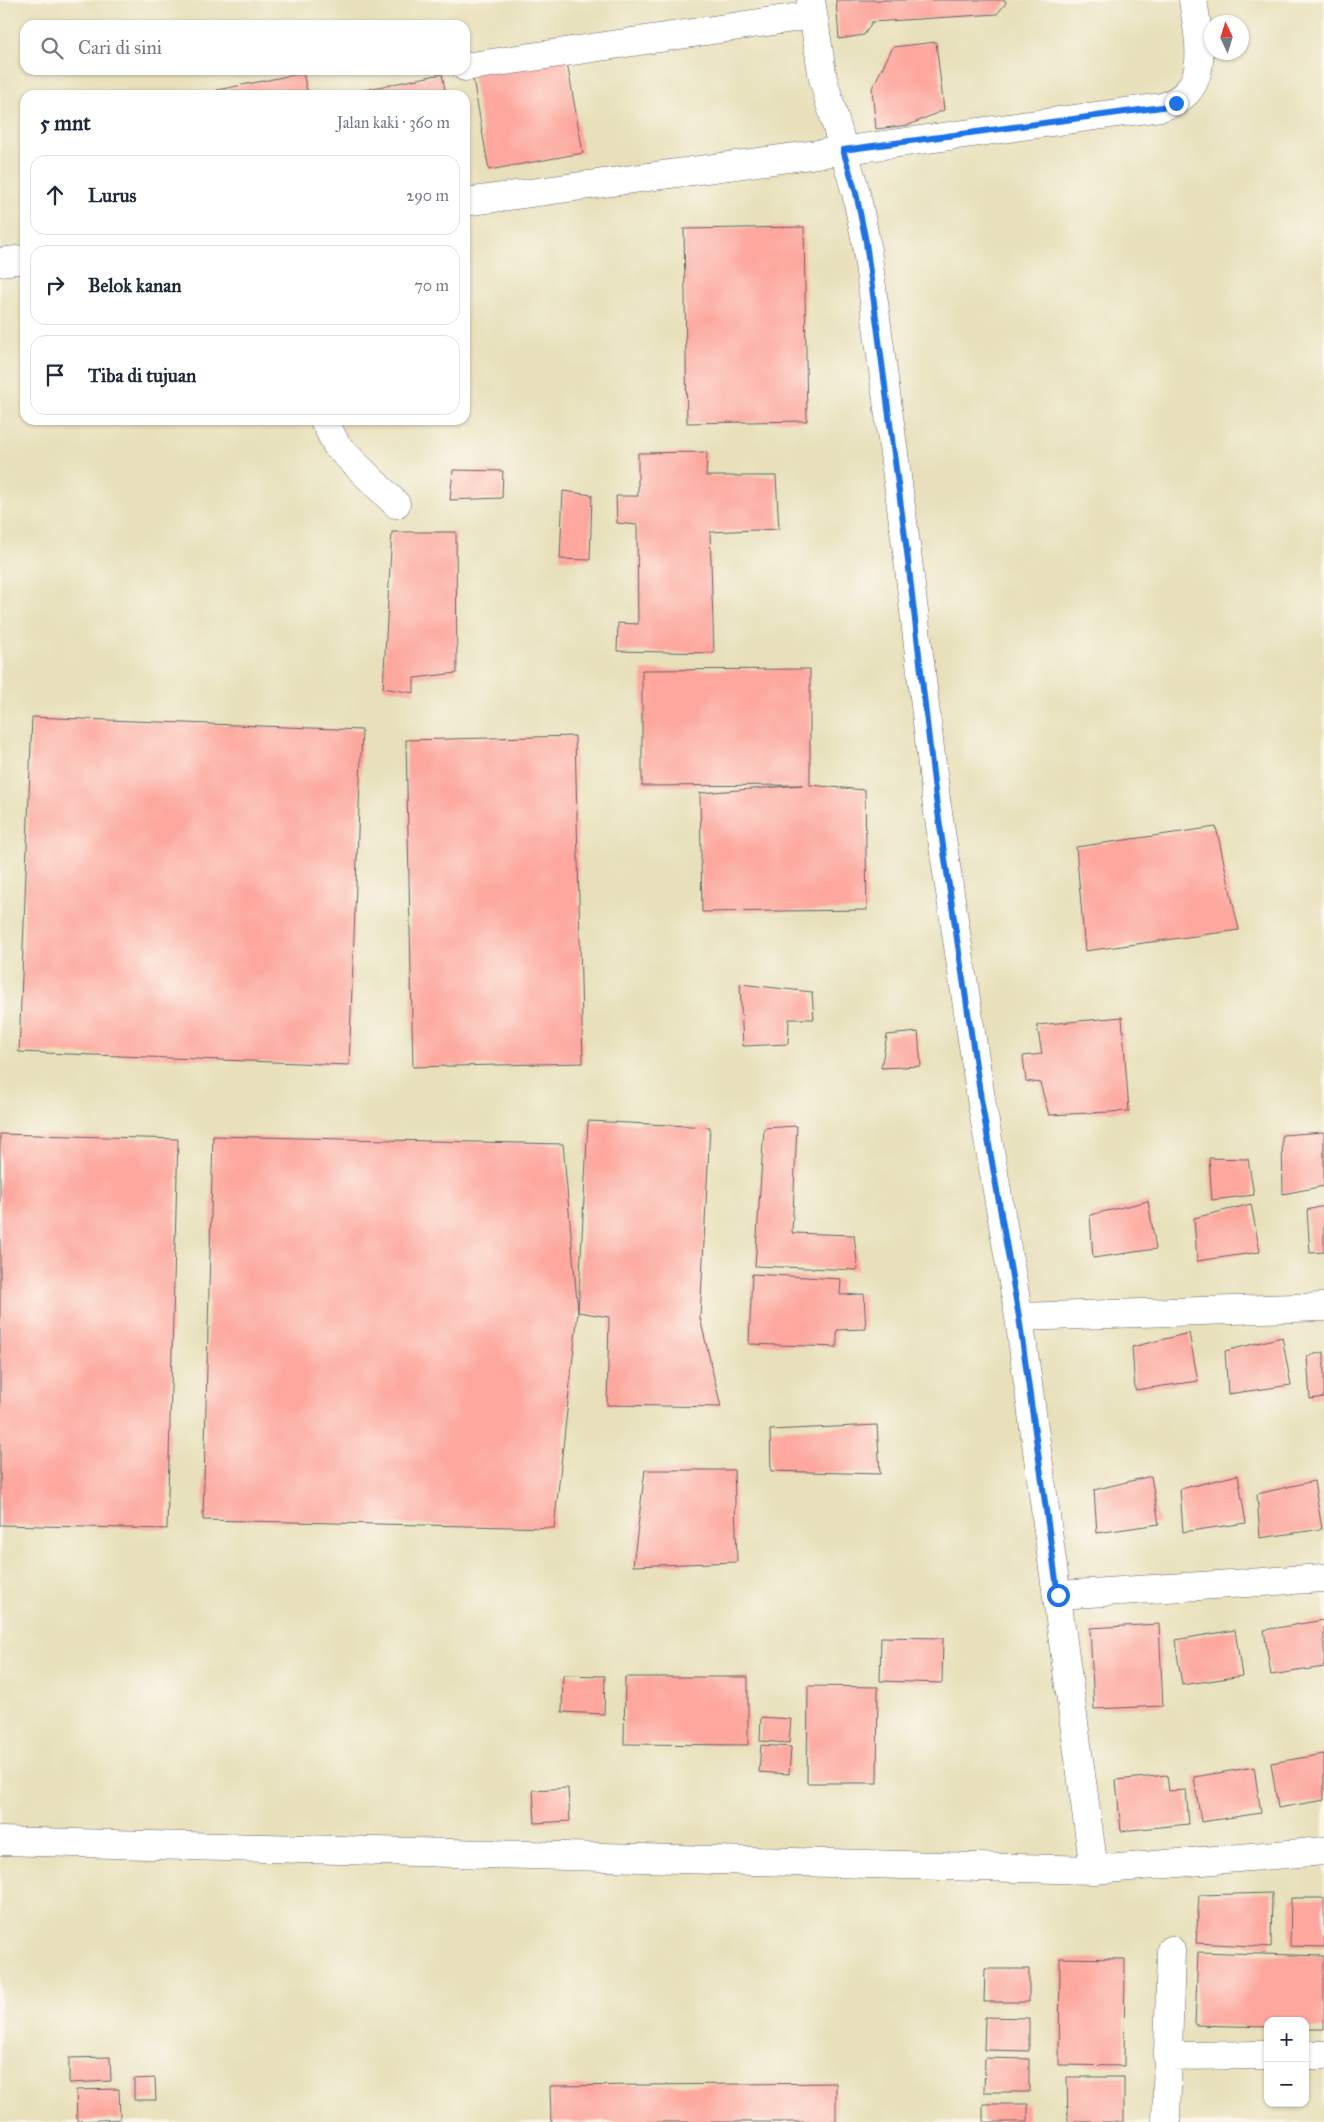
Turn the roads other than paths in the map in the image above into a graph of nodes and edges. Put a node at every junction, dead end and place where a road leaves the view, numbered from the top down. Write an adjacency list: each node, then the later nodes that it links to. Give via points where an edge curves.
1 (1193, 0): 4 (lane, via 1200,43 1198,70 1185,97 1176,103)
2 (812, 8): 3 (lane); 4 (lane, via 823,79)
3 (470, 66)
4 (843, 150): 5 (lane); 11 (lane, via 866,242 936,799 981,1099)
5 (470, 201)
6 (20, 260): 7 (lane)
7 (0, 262)
8 (326, 425): 9 (lane, via 337,446)
9 (396, 504)
10 (1324, 1307): 11 (lane)
11 (1019, 1317): 13 (lane)
12 (1324, 1578): 13 (lane)
13 (1058, 1595): 16 (lane)
14 (0, 1841): 16 (lane)
15 (1324, 1851): 16 (lane)
16 (1094, 1870)
17 (1171, 1950): 21 (lane)
18 (1264, 2055): 21 (lane)
19 (1309, 2055): 20 (lane)
20 (1324, 2055)
21 (1167, 2056): 22 (lane)
22 (1166, 2122)

